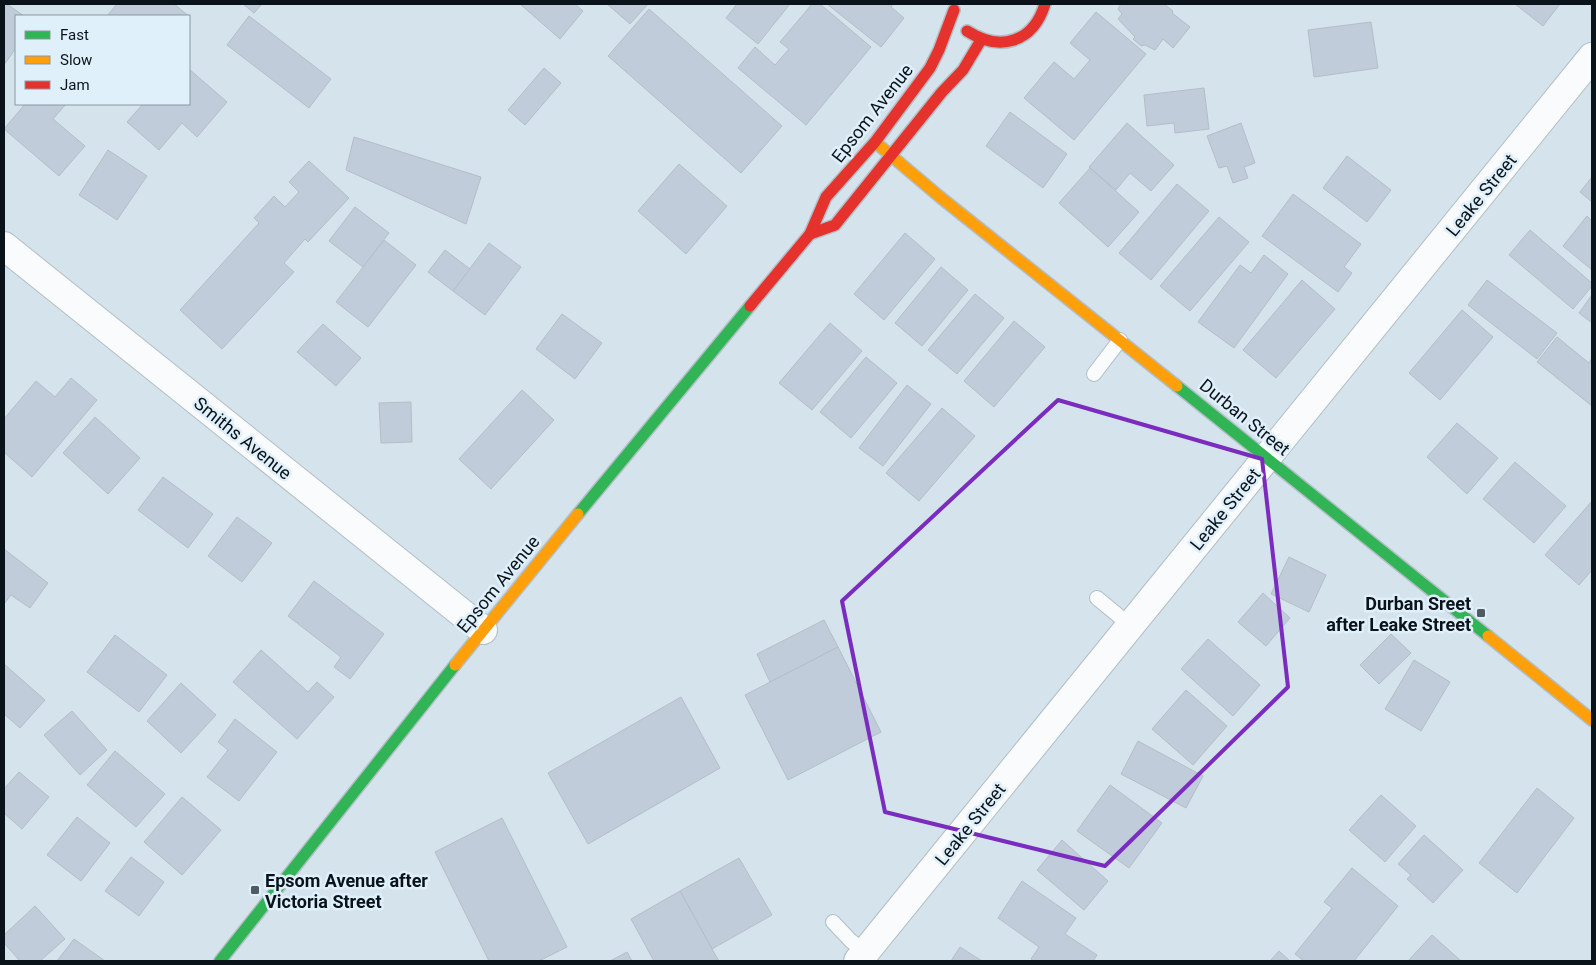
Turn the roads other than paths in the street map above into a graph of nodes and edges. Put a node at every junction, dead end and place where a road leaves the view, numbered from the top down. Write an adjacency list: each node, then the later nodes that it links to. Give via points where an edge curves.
1 (1045, 4): 3 (street, via 1038,22 1019,39 1006,43)
2 (953, 7): 3 (street, via 964,28); 5 (street, Epsom Avenue, via 930,68)
3 (982, 40): 6 (street, Epsom Avenue, via 963,70)
4 (1592, 57): 11 (street, Leake Street)
5 (875, 142): 6 (street, Durban Street); 7 (street, Epsom Avenue, via 826,197)
6 (891, 156): 7 (street, Epsom Avenue, via 835,224); 9 (street, Durban Street)
7 (810, 234): 14 (street, Epsom Avenue)
8 (4, 246): 14 (street, Smiths Avenue)
9 (1120, 340): 10 (lane); 11 (street, Durban Street)
10 (1094, 374)
11 (1267, 458): 13 (street, Leake Street); 15 (street, Durban Street)
12 (1097, 598): 13 (lane)
13 (1131, 626): 17 (street, Leake Street)
14 (483, 630): 18 (street, Epsom Avenue)
15 (1592, 720)
16 (833, 922): 17 (lane)
17 (862, 956)
18 (220, 961)

